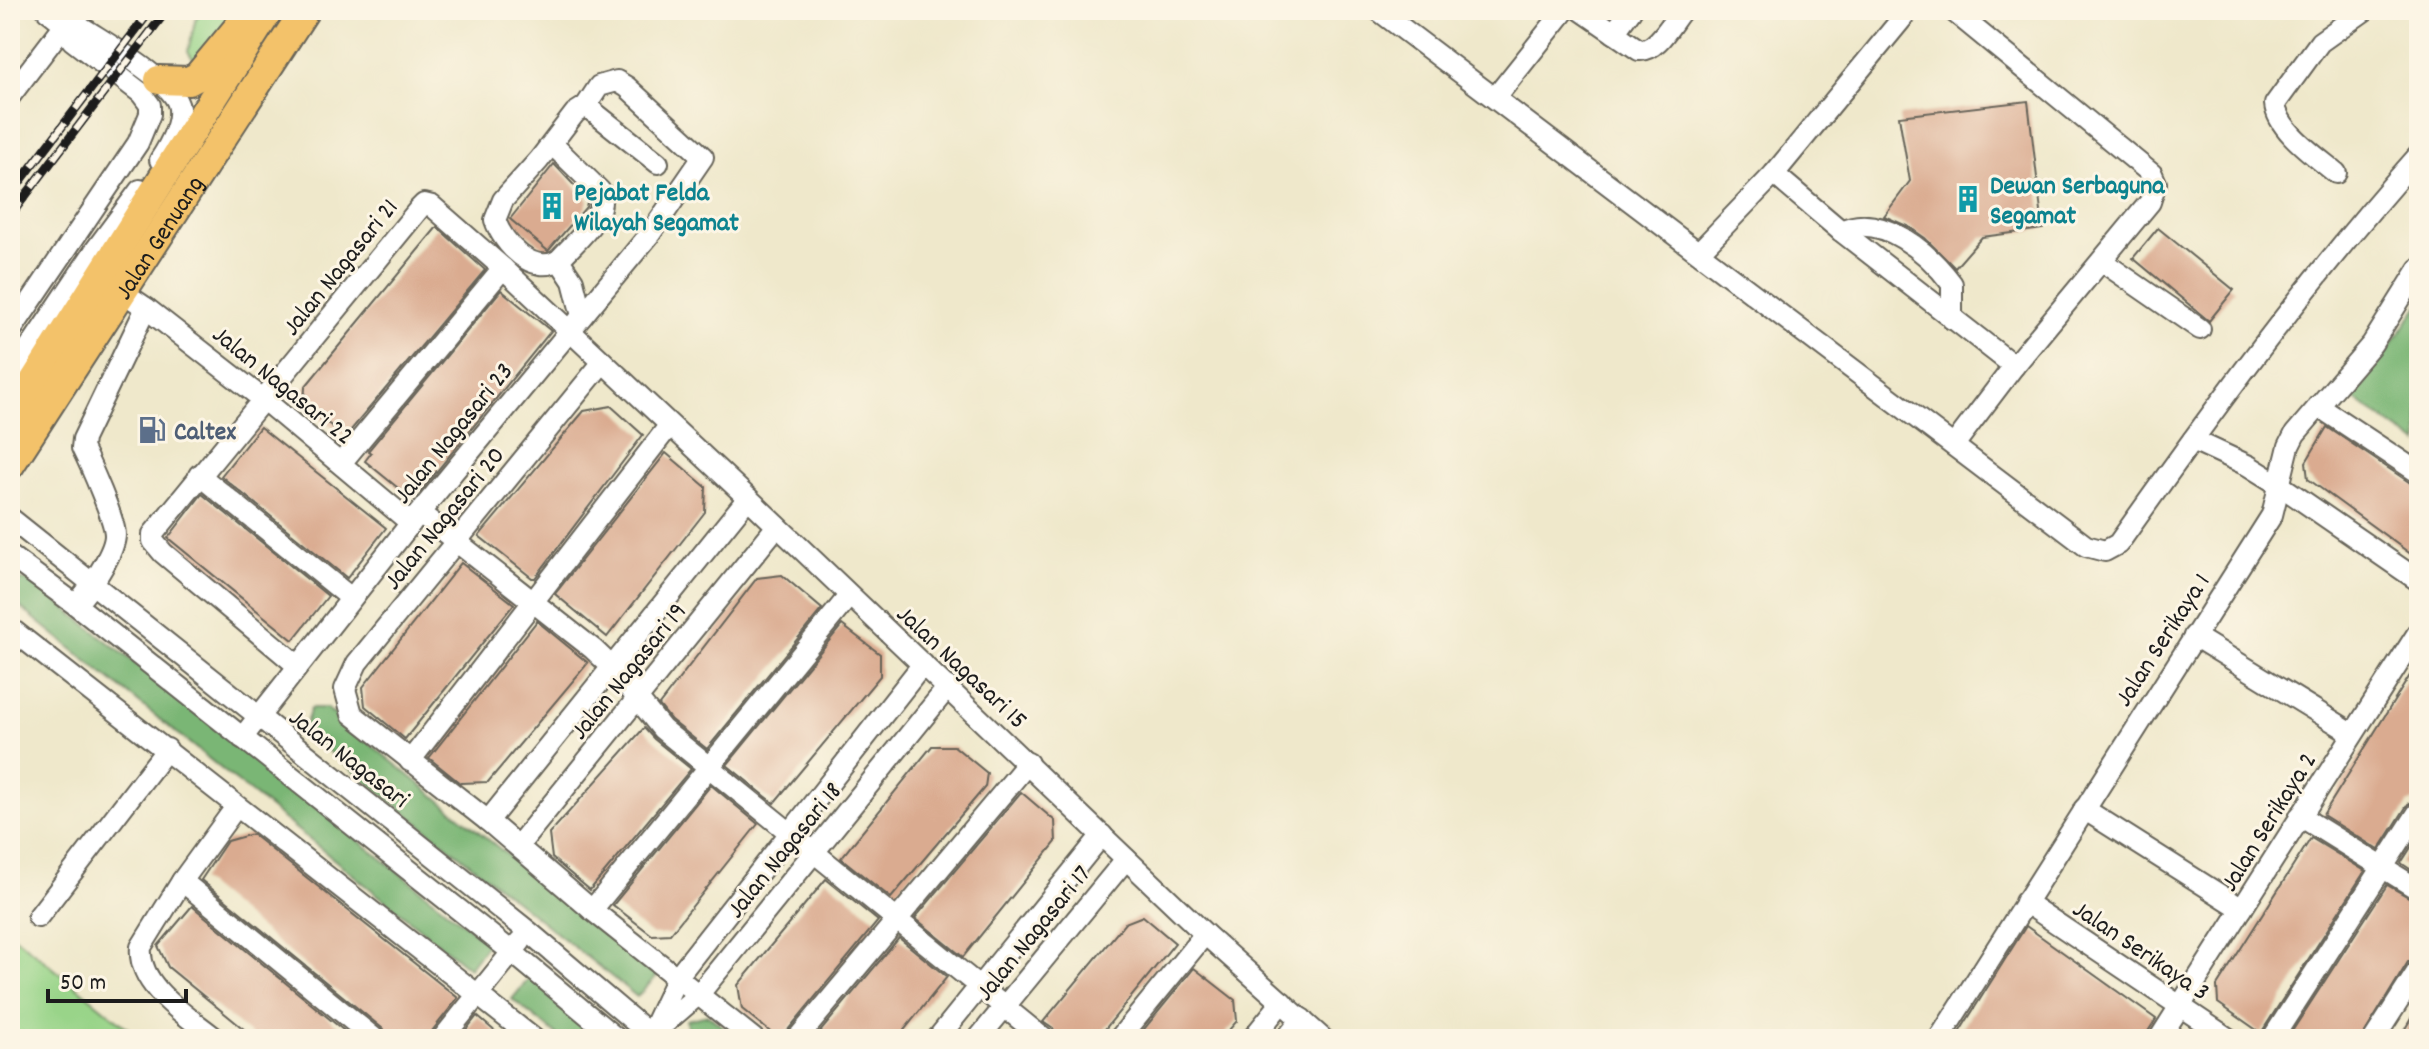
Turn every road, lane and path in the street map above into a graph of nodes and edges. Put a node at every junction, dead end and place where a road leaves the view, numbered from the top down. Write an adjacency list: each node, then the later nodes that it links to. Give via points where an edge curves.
1 (253, 10): 14 (highway, via 198,76 189,81)
2 (269, 10): 40 (highway, Jalan Genuang)
3 (305, 10): 29 (highway, Jalan Genuang)
4 (1565, 10): 16 (street)
5 (1581, 10): 13 (street)
6 (1631, 10): 13 (street)
7 (1682, 10): 13 (street, via 1649,51)
8 (1909, 10): 22 (street)
9 (1952, 10): 26 (street, via 2152,174 2155,194)
10 (2365, 10): 21 (street, via 2320,42 2275,104 2283,124)
11 (1388, 13): 16 (street)
12 (55, 14): 14 (street); 15 (street); 34 (street, via 72,40 141,93 150,114 132,153)
13 (1614, 33)
14 (159, 80): 37 (street, via 179,108 163,157)
15 (10, 96)
16 (1495, 98): 24 (street)
17 (586, 106): 18 (street); 20 (street); 32 (street, Jalan Nagasari 23, via 599,86 617,81 703,157 650,234)
18 (552, 144): 25 (street, via 602,199 599,214); 25 (street, via 503,200 495,220 509,245 525,258 543,265)
19 (2419, 155): 42 (street)
20 (658, 163)
21 (2336, 173)
22 (1774, 174): 23 (street); 24 (street)
23 (1841, 231): 31 (street); 31 (street, via 1852,226 1879,228 1925,257 1952,284)
24 (1699, 252): 43 (street)
25 (559, 260): 32 (street, via 573,281)
26 (2103, 262): 33 (street); 36 (street)
27 (503, 268): 32 (street, Jalan Nagasari 21); 38 (street, Jalan Nagasari 21, via 424,204); 44 (street)
28 (2419, 269): 39 (street, Jalan Serikaya 1, via 2372,344)
29 (121, 291): 30 (street, Jalan Nagasari 22); 45 (highway, Jalan Genuang)
30 (146, 308): 38 (street, Jalan Nagasari 22); 56 (street, via 83,439 115,534)
31 (1952, 319): 36 (street)
32 (576, 323): 35 (street, Jalan Nagasari 15); 51 (street, Jalan Nagasari 23)
33 (2200, 329)
34 (10, 332)
35 (603, 362): 41 (street, Jalan Nagasari 15); 53 (street, Jalan Nagasari 20)
36 (2014, 366): 43 (street)
37 (10, 377)
38 (264, 400): 44 (street, Jalan Nagasari 22); 47 (street)
39 (2318, 406): 46 (street); 48 (street, Jalan Serikaya 1, via 2289,446)
40 (10, 419)
41 (669, 426): 49 (street, Jalan Nagasari 15); 59 (street)
42 (2193, 440): 43 (street, via 2118,544 2105,551 2086,546); 48 (street)
43 (1954, 445)
44 (341, 463): 51 (street, Jalan Nagasari 22)
45 (10, 465)
46 (2419, 473)
47 (199, 475): 58 (street); 65 (street, via 158,525 153,541)
48 (2281, 486): 55 (street); 63 (street, Jalan Serikaya 1, via 2272,515)
49 (748, 498): 52 (street, Jalan Nagasari 15); 66 (street)
50 (10, 518): 56 (street, Jalan Nagasari)
51 (416, 518): 53 (street, Jalan Nagasari 22); 58 (street, Jalan Nagasari 23)
52 (777, 526): 57 (street, Jalan Nagasari 15); 68 (street, Jalan Nagasari 19)
53 (457, 542): 59 (street, Jalan Nagasari 22); 73 (street, Jalan Nagasari 20, via 357,663 345,689 352,714)
54 (10, 556): 60 (street, Jalan Nagasari)
55 (2419, 581)
56 (91, 585): 60 (street); 69 (street, Jalan Nagasari)
57 (849, 596): 64 (street, Jalan Nagasari 15); 75 (street)
58 (351, 598): 65 (street, Jalan Nagasari 23)
59 (534, 601): 66 (street, Jalan Nagasari 22); 73 (street)
60 (76, 605): 71 (street, Jalan Nagasari)
61 (10, 628): 72 (street)
62 (2419, 631): 70 (street, Jalan Serikaya 2)
63 (2194, 636): 70 (street); 77 (street, Jalan Serikaya 1)
64 (923, 664): 67 (street, Jalan Nagasari 15); 81 (street)
65 (297, 665): 69 (street, Jalan Nagasari 23)
66 (613, 668): 68 (street, Jalan Nagasari 22); 80 (street)
67 (948, 687): 74 (street, Jalan Nagasari 15); 84 (street, Jalan Nagasari 18)
68 (638, 699): 75 (street, Jalan Nagasari 22, via 662,729); 83 (street, Jalan Nagasari 19)
69 (258, 717): 71 (street, Jalan Nagasari 23); 94 (street, Jalan Nagasari)
70 (2352, 733): 79 (street, Jalan Serikaya 2)
71 (242, 738): 96 (street, Jalan Nagasari)
72 (167, 749): 76 (street); 92 (street)
73 (410, 761): 80 (street)
74 (1028, 763): 82 (street, Jalan Nagasari 15); 93 (street)
75 (709, 767): 81 (street, Jalan Nagasari 22); 91 (street)
76 (236, 807): 87 (street); 100 (street)
77 (2084, 809): 89 (street, Jalan Serikaya 1); 90 (street)
78 (2419, 811): 86 (street)
79 (2300, 816): 86 (street); 90 (street, Jalan Serikaya 2)
80 (488, 821): 83 (street)
81 (789, 832): 84 (street, Jalan Nagasari 22); 98 (street)
82 (1102, 835): 85 (street, Jalan Nagasari 15); 99 (street)
83 (518, 846): 91 (street)
84 (814, 853): 93 (street, Jalan Nagasari 22); 101 (street, Jalan Nagasari 18)
85 (1126, 859): 95 (street, Jalan Nagasari 15); 103 (street, Jalan Nagasari 17)
86 (2383, 867): 88 (street); 124 (street)
87 (182, 881): 107 (street, via 141,947 142,969 156,989); 108 (street)
88 (2419, 890)
89 (2025, 902): 104 (street, Jalan Serikaya 3); 121 (street, Jalan Serikaya 1)
90 (2242, 909): 104 (street, Jalan Serikaya 2)
91 (592, 910): 98 (street)
92 (38, 917)
93 (897, 921): 99 (street, Jalan Nagasari 22); 113 (street)
94 (529, 932): 96 (street); 106 (street, Jalan Nagasari)
95 (1205, 934): 102 (street, Jalan Nagasari 15); 117 (street)
96 (512, 952): 100 (street); 111 (street, Jalan Nagasari)
97 (2417, 976): 125 (street)
98 (677, 977): 101 (street); 106 (street)
99 (980, 986): 103 (street, Jalan Nagasari 22); 114 (street)
100 (478, 993): 109 (street); 110 (street)
101 (699, 994): 106 (street, Jalan Nagasari 18); 112 (street)
102 (1282, 1002): 105 (street, Jalan Nagasari 15); 118 (street)
103 (1005, 1006): 115 (street, Jalan Nagasari 17); 116 (street, Jalan Nagasari 22)
104 (2180, 1006): 122 (street, Jalan Serikaya 2); 123 (street, Jalan Serikaya 3)
105 (1302, 1019): 119 (street); 120 (street, Jalan Nagasari 15)
106 (651, 1038)
107 (216, 1039)
108 (375, 1039)
109 (442, 1039)
110 (534, 1039)
111 (617, 1039)
112 (754, 1039)
113 (797, 1039)
114 (937, 1039)
115 (978, 1039)
116 (1044, 1039)
117 (1119, 1039)
118 (1252, 1039)
119 (1286, 1039)
120 (1323, 1039)
121 (1939, 1039)
122 (2159, 1039)
123 (2229, 1039)
124 (2272, 1039)
125 (2374, 1039)

